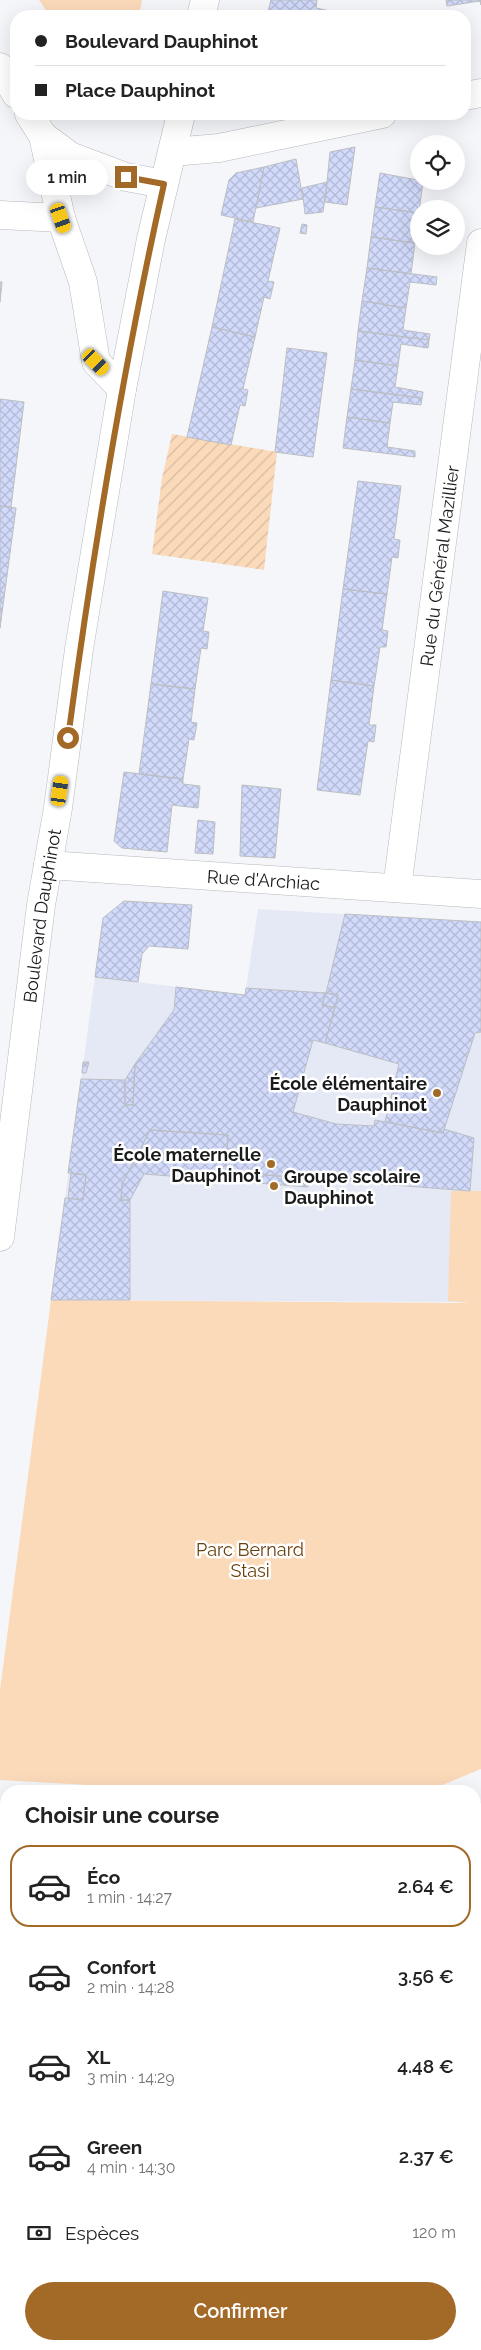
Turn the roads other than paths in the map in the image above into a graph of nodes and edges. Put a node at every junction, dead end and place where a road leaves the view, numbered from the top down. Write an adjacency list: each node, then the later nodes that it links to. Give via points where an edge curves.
1 (0, 67): 2 (street)
2 (10, 84)
3 (180, 120): 6 (street, Boulevard Dauphinot)
4 (353, 120): 6 (street, via 219,148)
5 (36, 125): 7 (street, via 70,156 126,177); 9 (street)
6 (172, 152): 7 (street, Boulevard Dauphinot)
7 (164, 184): 11 (street, Boulevard Dauphinot)
8 (0, 215): 9 (street)
9 (61, 218): 11 (street, via 83,282 96,362)
10 (481, 243): 13 (street, Rue du Général Mazillier)
11 (122, 389): 12 (street, Boulevard Dauphinot)
12 (48, 865): 13 (street, Rue d'Archiac); 15 (street, Boulevard Dauphinot)
13 (397, 888): 14 (street, Rue d'Archiac)
14 (481, 894)
15 (0, 1236)

